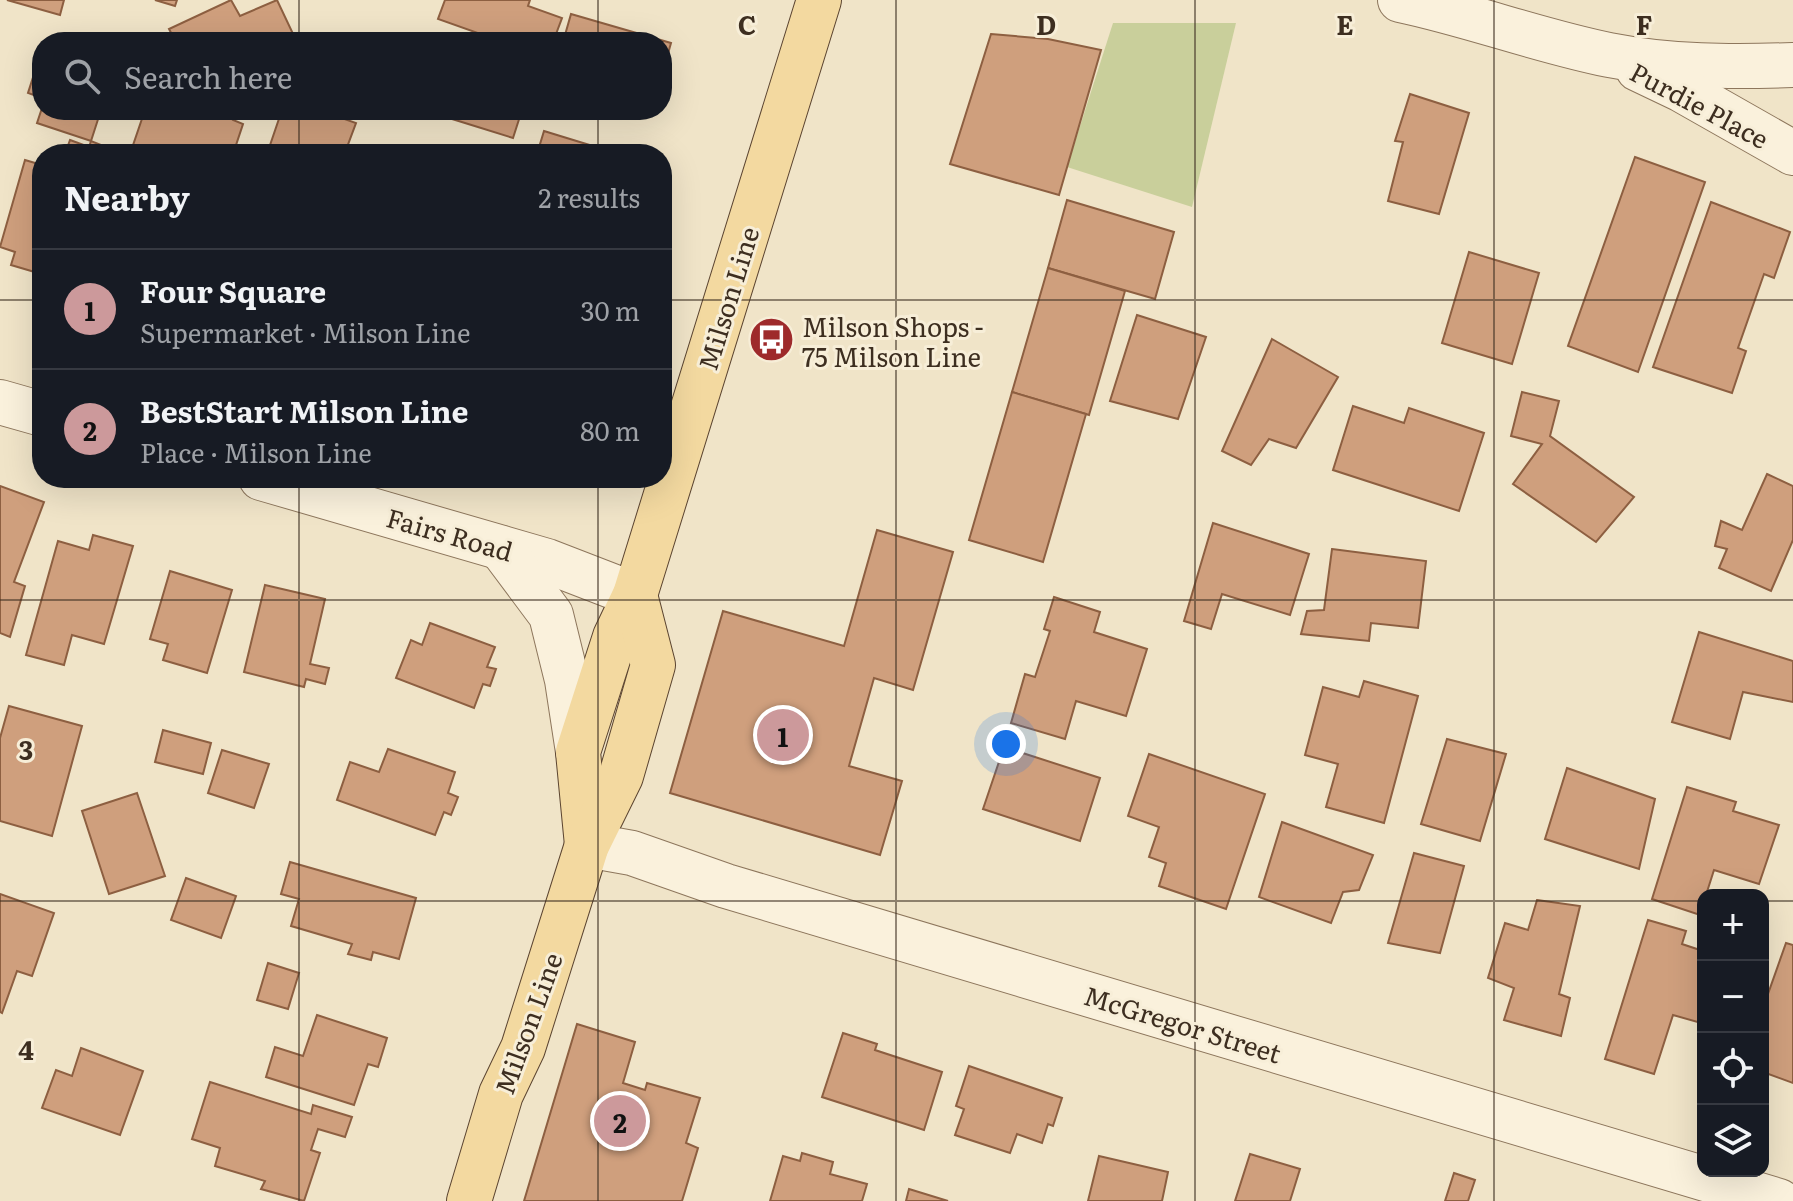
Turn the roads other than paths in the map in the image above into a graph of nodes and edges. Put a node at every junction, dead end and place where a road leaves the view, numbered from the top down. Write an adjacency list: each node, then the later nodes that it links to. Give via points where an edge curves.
1 (819, 0): 8 (main road, Milson Line)
2 (1400, 0): 3 (street, Purdie Place)
3 (1607, 55): 4 (street, Purdie Place, via 1663,64); 5 (street, Purdie Place)
4 (1793, 65)
5 (1793, 153)
6 (0, 402): 7 (street)
7 (32, 411)
8 (672, 475)
9 (295, 488): 11 (street, Fairs Road)
10 (668, 488): 12 (main road, Milson Line)
11 (501, 548): 12 (street, Fairs Road); 13 (street, via 551,615)
12 (635, 595): 13 (main road, Milson Line, via 615,637); 14 (main road, Milson Line, via 653,665 621,776)
13 (578, 752): 14 (main road, Milson Line)
14 (587, 845): 15 (main road, Milson Line); 16 (street, McGregor Street, via 632,853 726,886)
15 (469, 1201)
16 (1779, 1201)

